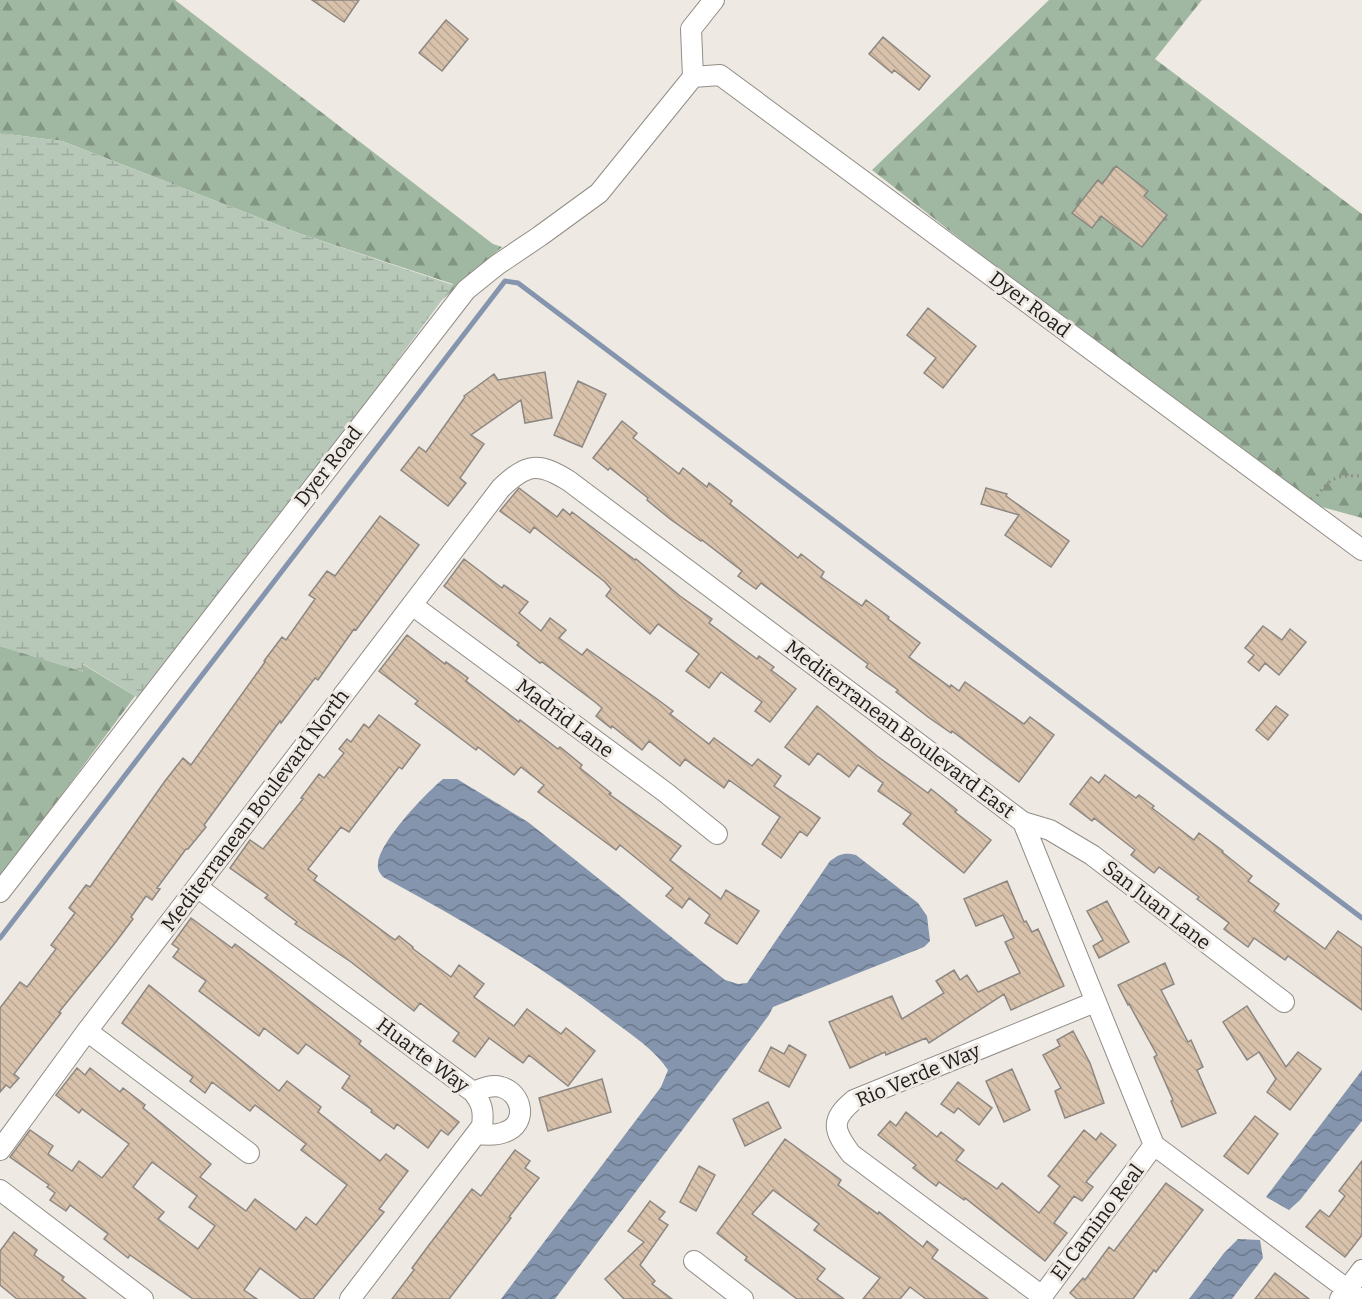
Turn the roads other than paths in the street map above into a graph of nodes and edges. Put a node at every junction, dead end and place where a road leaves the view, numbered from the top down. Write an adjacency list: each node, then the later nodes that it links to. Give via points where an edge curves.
1 (714, 0): 2 (street, via 692,29)
2 (693, 77): 4 (street, Dyer Road, via 720,75); 9 (street, Dyer Road, via 599,193 466,290)
3 (515, 475): 5 (street, Mediterranean Boulevard North); 6 (street, Mediterranean Boulevard East, via 540,468 570,482)
4 (1362, 550)
5 (411, 604): 7 (street, Madrid Lane); 8 (street, Mediterranean Boulevard North)
6 (1023, 822): 10 (street, Mediterranean Boulevard East); 11 (street, San Juan Lane, via 1050,830 1092,855)
7 (717, 834)
8 (197, 887): 12 (street, Mediterranean Boulevard North); 13 (street, Huarte Way)
9 (0, 892)
10 (1095, 1002): 15 (street, Mediterranean Boulevard East); 22 (street, Rio Verde Way, via 832,1109 839,1138 851,1154)
11 (1284, 1002)
12 (87, 1031): 16 (street, Mediterranean Boulevard North); 17 (street)
13 (473, 1092): 14 (street, Huarte Way, via 481,1102 483,1115); 14 (street, via 501,1087 512,1092 521,1108 520,1118 506,1132)
14 (476, 1134): 24 (street, Huarte Way)
15 (1154, 1144): 21 (street); 22 (street, El Camino Real)
16 (0, 1150)
17 (249, 1153)
18 (0, 1190): 23 (street)
19 (694, 1261): 25 (street)
20 (1362, 1270): 21 (street)
21 (1349, 1296)
22 (1041, 1298)
23 (143, 1299)
24 (350, 1299)
25 (743, 1299)

